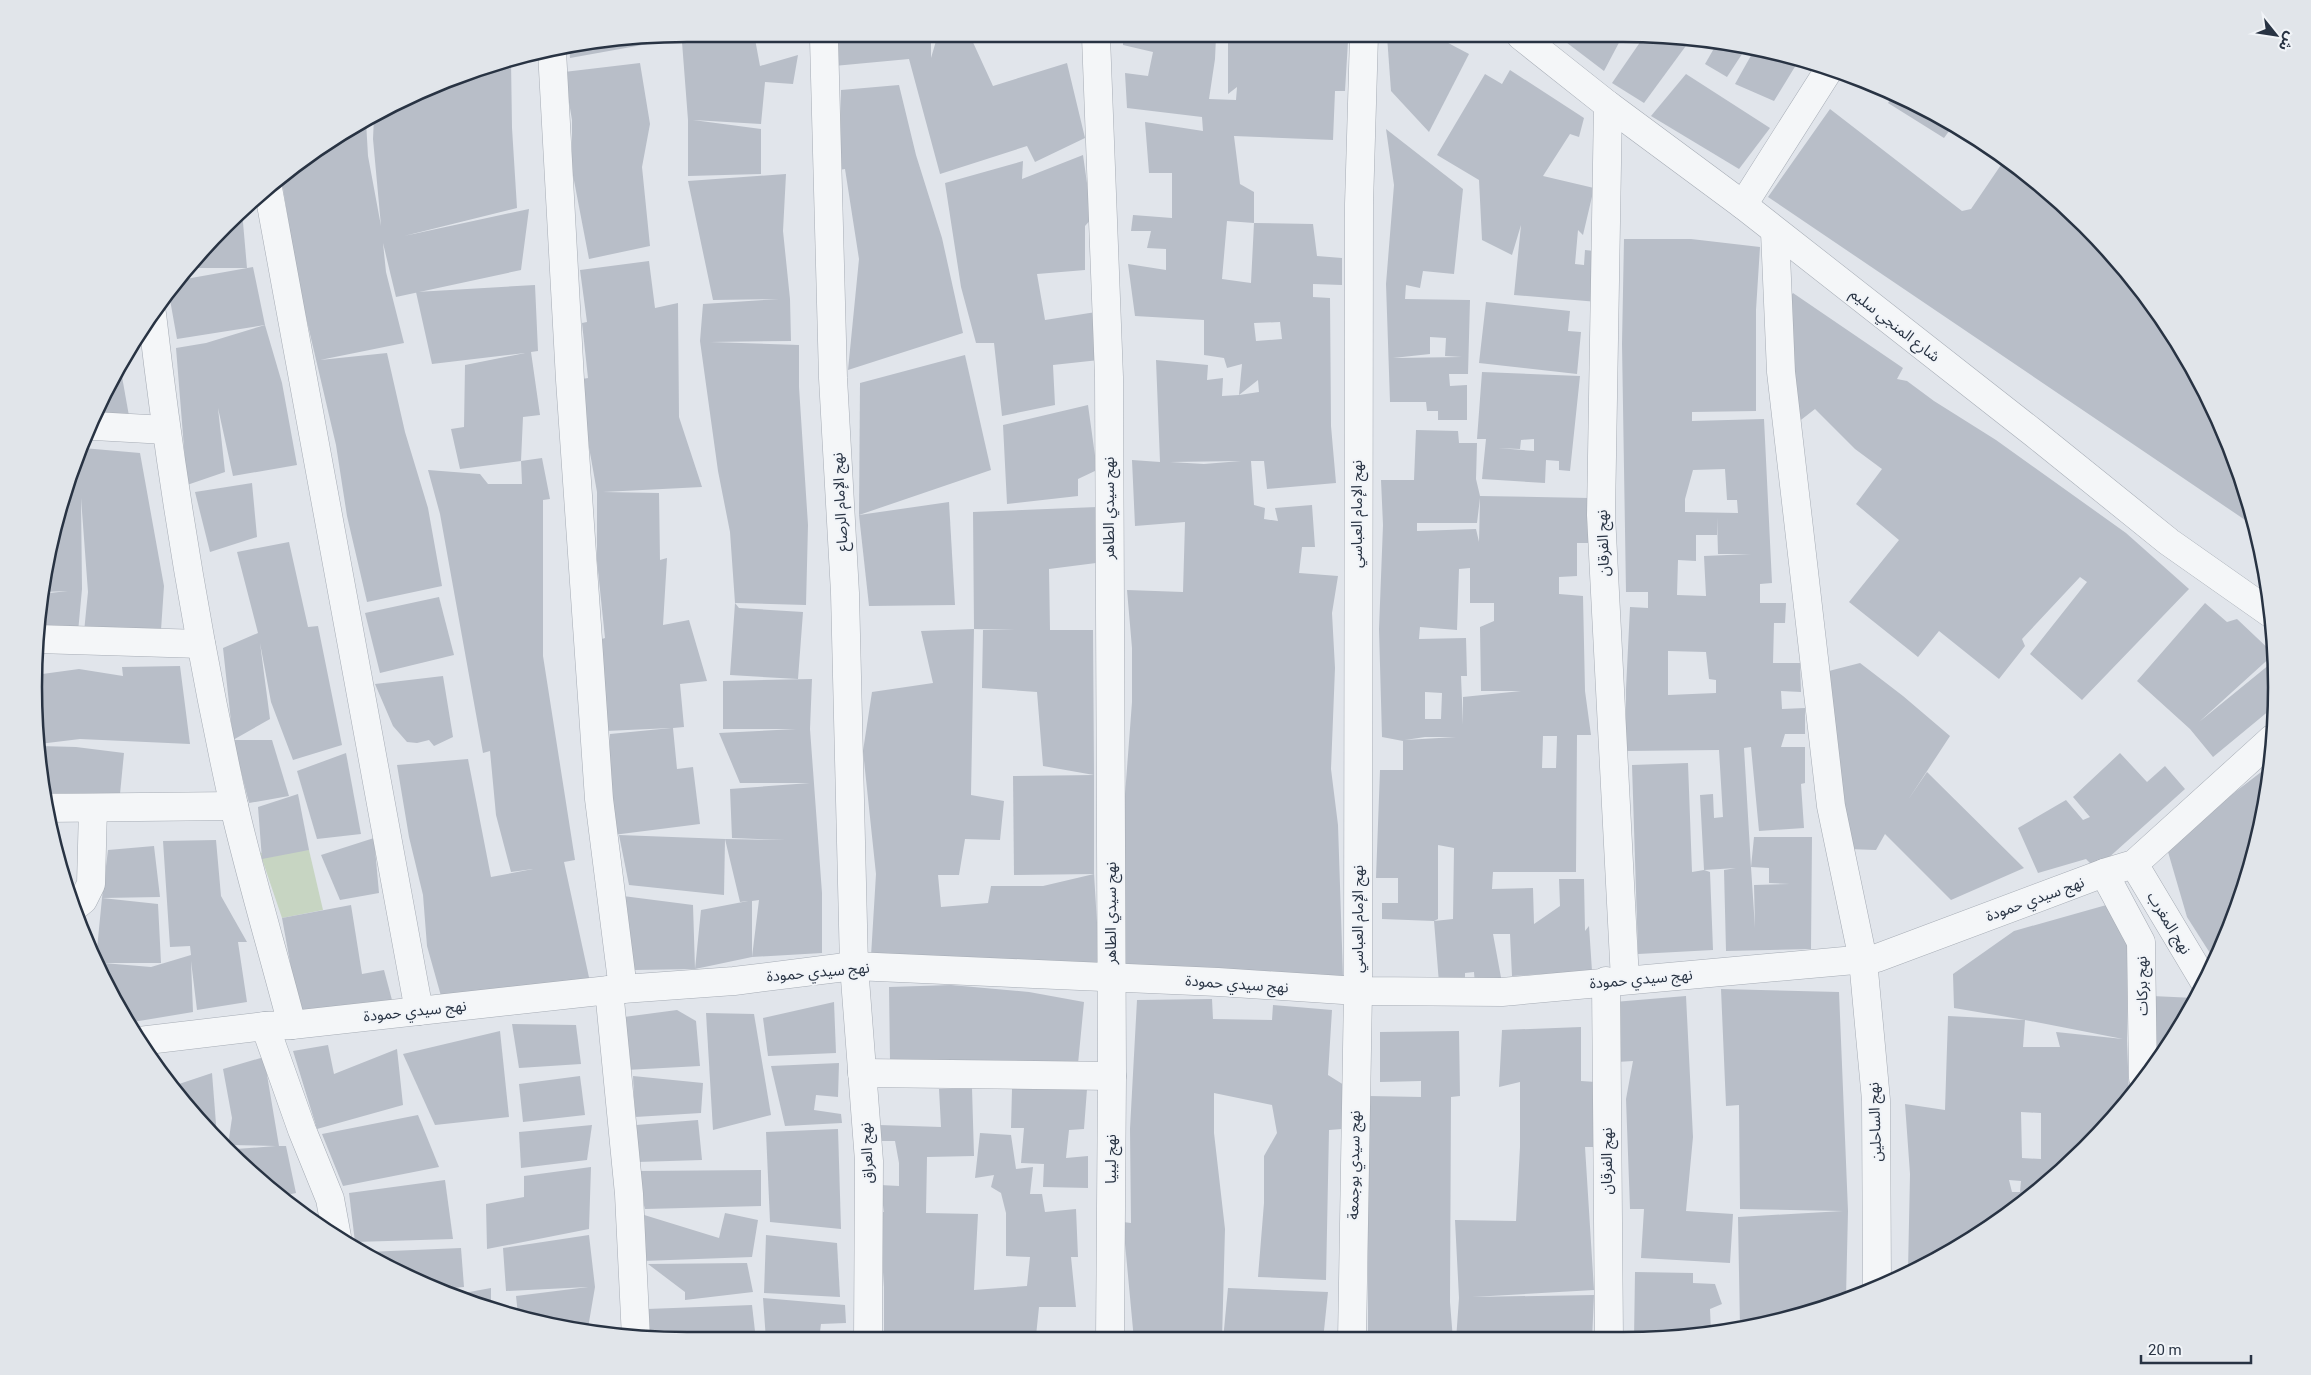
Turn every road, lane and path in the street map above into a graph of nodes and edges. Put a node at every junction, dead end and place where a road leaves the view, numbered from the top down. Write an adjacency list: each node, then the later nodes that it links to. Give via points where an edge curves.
1 (824, 42): 25 (street, نهج الإمام الرصاع, via 832,378 845,593)
2 (1096, 42): 27 (street, نهج سيدي الطاهر, via 1109,377)
3 (1364, 42): 30 (street, نهج الإمام العباسي, via 1359,204)
4 (1529, 42): 7 (street, شارع المنجي سليم)
5 (552, 57): 29 (street, via 599,799)
6 (1825, 75): 9 (street)
7 (1608, 105): 9 (street, شارع المنجي سليم); 28 (street, نهج الفرقان, via 1601,515)
8 (270, 197): 31 (street)
9 (1743, 205): 10 (street, شارع المنجي سليم)
10 (1774, 232): 14 (street, شارع المنجي سليم, via 2035,434 2168,542); 24 (street, نهج الساحلين, via 1781,372 1831,806)
11 (153, 326): 13 (street)
12 (98, 426): 13 (street)
13 (166, 430): 16 (street)
14 (2264, 608)
15 (45, 639): 16 (street)
16 (201, 644): 18 (street)
17 (2266, 745): 21 (street, نهج سيدي حمودة)
18 (234, 806): 20 (street); 32 (street)
19 (54, 808): 20 (street)
20 (93, 808): 23 (street, via 90,884)
21 (2134, 864): 22 (street, نهج سيدي حمودة); 26 (street, نهج المغرب)
22 (2104, 873): 24 (street, نهج سيدي حمودة, via 1877,958); 34 (street, نهج بركات, via 2141,942)
23 (80, 902)
24 (1862, 960): 28 (street, نهج سيدي حمودة); 38 (street, نهج الساحلين, via 1876,1100)
25 (854, 966): 27 (street, نهج سيدي حمودة); 29 (street, نهج سيدي حمودة, via 734,981); 35 (street, نهج العراق)
26 (2201, 975)
27 (1112, 978): 30 (street, نهج سيدي حمودة); 36 (street, نهج ليبيا)
28 (1616, 981): 30 (street, نهج سيدي حمودة, via 1502,992); 43 (street, نهج الفرقان)
29 (616, 989): 31 (street, نهج سيدي حمودة); 39 (street)
30 (1358, 991): 42 (street, نهج سيدي بوجمعة)
31 (419, 1011): 32 (street, نهج سيدي حمودة)
32 (278, 1025): 33 (street, نهج سيدي حمودة); 37 (street, via 302,1130 330,1199)
33 (150, 1044)
34 (2143, 1069)
35 (862, 1073): 36 (street); 40 (street, نهج العراق, via 869,1161)
36 (1112, 1076): 41 (street, نهج ليبيا)
37 (335, 1228)
38 (1877, 1280)
39 (636, 1330)
40 (868, 1332)
41 (1110, 1332)
42 (1352, 1332)
43 (1609, 1332)

